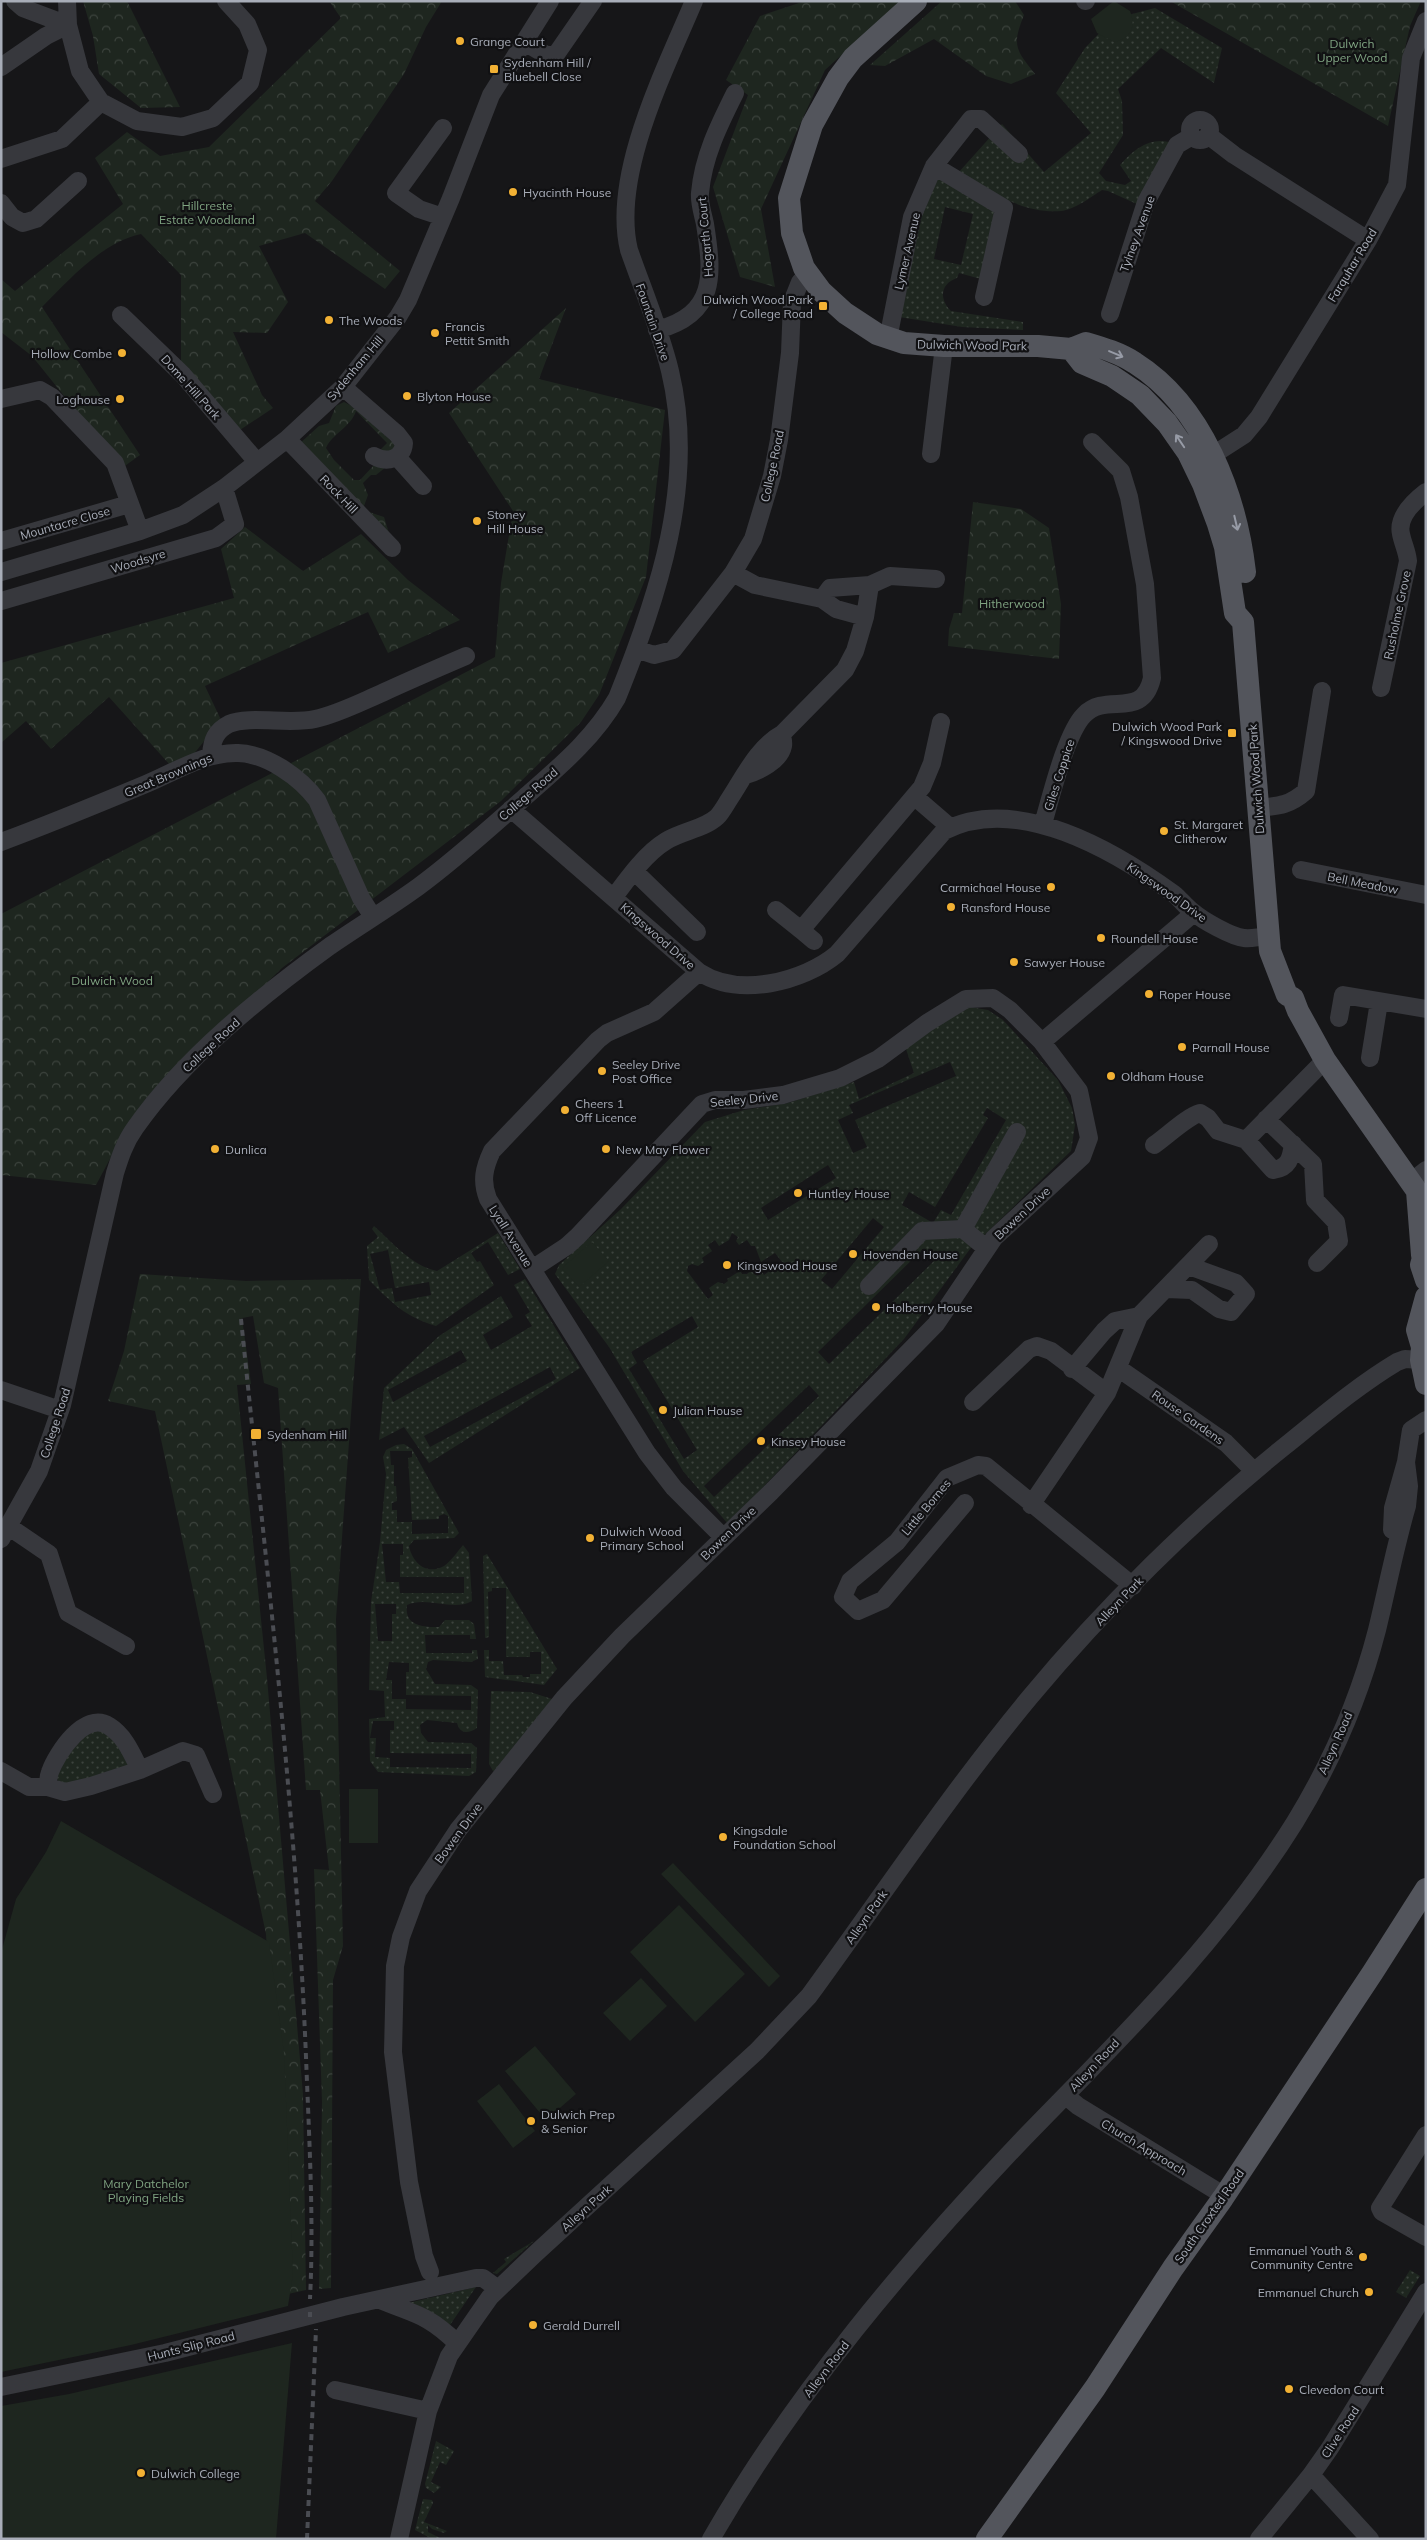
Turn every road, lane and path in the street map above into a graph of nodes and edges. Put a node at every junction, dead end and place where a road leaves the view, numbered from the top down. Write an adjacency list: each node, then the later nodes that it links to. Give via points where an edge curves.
1 (15, 1): 8 (street, via 23,8)
2 (67, 1): 8 (street)
3 (226, 1): 13 (street, via 246,24 258,50 250,83 212,118 182,127 137,121)
4 (550, 1): 10 (street, Sydenham Hill)
5 (593, 1): 10 (street, via 558,53 548,56)
6 (694, 1): 26 (street, Fountain Drive, via 637,144 625,212 629,250)
7 (916, 1): 22 (main road, via 853,58 838,78 812,126 789,201 796,252)
8 (68, 25): 11 (street); 13 (street, via 80,71)
9 (1423, 31): 21 (street, Farquhar Road, via 1411,58 1397,185)
10 (524, 42): 20 (street, Sydenham Hill, via 491,95)
11 (1, 67)
12 (735, 93): 26 (street, Hogarth Court, via 711,139 700,194 706,235 708,288 692,314 680,324)
13 (101, 102): 16 (street, via 62,139)
14 (443, 128): 20 (street, via 396,193 420,209)
15 (1019, 154): 17 (street, Lymer Avenue, via 981,119 971,119)
16 (1, 159)
17 (934, 166): 23 (street, via 1004,208); 27 (street, Lymer Avenue, via 912,217)
18 (78, 181): 19 (street, via 36,219 23,223 12,217)
19 (1, 202)
20 (443, 217): 29 (street, Sydenham Hill, via 403,308)
21 (1368, 240): 24 (street, Tylney Avenue, via 1200,136 1178,145 1146,202); 36 (street, Farquhar Road, via 1259,417 1244,434)
22 (808, 275): 27 (main road, Dulwich Wood Park, via 845,313 864,327); 46 (street, College Road, via 800,282 792,302 790,353 772,476 753,539)
23 (984, 297)
24 (1110, 314)
25 (121, 315): 37 (street, Dome Hill Park, via 183,375)
26 (658, 330): 52 (street, Fountain Drive, via 677,408 676,494 672,530 660,582)
27 (888, 338): 28 (main road, Dulwich Wood Park, via 909,344)
28 (944, 346): 33 (street, via 926,433); 36 (main road, Dulwich Wood Park, via 1071,350 1082,363 1112,376 1145,400)
29 (343, 387): 31 (street, Sydenham Hill); 35 (street, via 402,439 403,448)
30 (1, 399): 41 (street, via 40,390 52,398 115,463)
31 (287, 440): 37 (street, Sydenham Hill); 44 (street, Rock Hill)
32 (1092, 442): 61 (street, Giles Coppice, via 1121,471 1129,497 1145,584 1152,678 1150,689 1142,700 1102,705 1083,715 1072,732)
33 (932, 454)
34 (374, 456): 35 (street, via 387,461)
35 (397, 457): 38 (street)
36 (1204, 461): 59 (main road, Dulwich Wood Park, via 1234,514 1240,544 1249,612 1243,622)
37 (258, 462): 39 (street, Sydenham Hill)
38 (423, 486)
39 (224, 488): 42 (street, Sydenham Hill, via 183,515); 50 (street, Woodsyre, via 235,524 216,538)
40 (1426, 492): 54 (street, Rusholme Grove, via 1412,503 1400,523 1408,561)
41 (129, 504): 42 (street); 43 (street, Mountacre Close)
42 (140, 531): 45 (street, Sydenham Hill)
43 (1, 542)
44 (392, 548)
45 (1, 572)
46 (733, 573): 49 (street, via 755,585); 52 (street, College Road, via 673,650 654,655)
47 (936, 579): 48 (street, via 890,576)
48 (870, 585): 49 (street, via 830,588); 51 (street)
49 (822, 598): 51 (street, via 836,609)
50 (1, 601)
51 (865, 617): 65 (street, via 856,651 844,670 754,758 719,815 709,823 684,831 665,842)
52 (636, 650): 60 (street, College Road, via 607,716 573,753)
53 (466, 656): 57 (street, via 316,719 295,722 242,720 229,724 218,731 212,742)
54 (1381, 688)
55 (1322, 691): 59 (street, via 1306,791 1294,802)
56 (941, 722): 58 (street, via 928,776)
57 (211, 755): 63 (street, Great Brownings); 70 (street, Great Brownings, via 239,753 266,758 308,787 317,800 361,898)
58 (915, 797): 62 (street); 68 (street, via 808,936)
59 (1257, 808): 72 (main road, Dulwich Wood Park)
60 (511, 809): 67 (street, Kingswood Drive); 70 (street, College Road, via 418,887)
61 (1043, 824): 62 (street, Kingswood Drive, via 989,818); 69 (street, Kingswood Drive, via 1116,858 1175,895)
62 (951, 828): 73 (street, Kingswood Drive, via 938,837 837,954 813,971 751,986 711,978)
63 (1, 842)
64 (1301, 870): 66 (street, Bell Meadow)
65 (635, 872): 67 (street); 71 (street)
66 (1426, 895)
67 (614, 897): 73 (street, Kingswood Drive)
68 (776, 910)
69 (1194, 914): 72 (street, Kingswood Drive, via 1238,937); 77 (street)
70 (374, 917): 103 (street, College Road, via 285,981 198,1056 135,1128 115,1173)
71 (697, 932)
72 (1270, 936): 79 (main road, via 1283,949 1296,990 1293,998)
73 (699, 972): 91 (street, Lyall Avenue, via 654,1012 598,1040 492,1151 486,1164 483,1187)
74 (1379, 1002): 75 (street); 76 (street, via 1342,995); 78 (street)
75 (1426, 1010)
76 (1339, 1018)
77 (1042, 1042): 88 (street, Bowen Drive, via 1079,1091 1089,1138 1082,1156); 91 (street, Seeley Drive, via 993,998 966,999 878,1059 840,1078 783,1096 724,1099 702,1104 568,1246)
78 (1370, 1058)
79 (1325, 1060): 80 (street); 85 (main road)
80 (1266, 1119): 82 (street); 84 (street)
81 (1017, 1132): 86 (street)
82 (1246, 1140): 83 (street, via 1218,1131 1200,1113 1191,1115 1176,1130); 84 (street, via 1273,1170 1282,1169 1289,1162)
83 (1154, 1144)
84 (1293, 1144): 89 (street, via 1313,1164 1315,1200 1336,1222 1338,1241)
85 (1420, 1186): 92 (main road)
86 (963, 1229): 88 (street); 93 (street, via 922,1230)
87 (1208, 1244): 90 (street)
88 (986, 1248): 109 (street, Bowen Drive, via 936,1324)
89 (1316, 1263)
90 (1189, 1266): 94 (street); 94 (street, via 1236,1283 1246,1294 1231,1312 1219,1309 1192,1290)
91 (532, 1269): 109 (street, Lyall Avenue, via 647,1453 674,1488)
92 (1425, 1273): 96 (main road, via 1417,1330)
93 (869, 1286)
94 (1166, 1289): 95 (street)
95 (1139, 1316): 97 (street, via 1115,1321); 98 (street)
96 (1423, 1350): 99 (main road); 105 (street, Alleyn Park, via 1383,1370)
97 (1072, 1368): 101 (street); 102 (street, via 1052,1351 1037,1346 1029,1349)
98 (1118, 1368): 101 (street); 105 (street, Rouse Gardens, via 1226,1443)
99 (1426, 1384)
100 (1, 1390): 103 (street)
101 (1107, 1393): 107 (street)
102 (973, 1402)
103 (60, 1410): 108 (street, College Road, via 39,1471)
104 (1426, 1420): 117 (street, Alleyn Road, via 1411,1430 1392,1520 1395,1547 1361,1681 1332,1752 1296,1821 1225,1923)
105 (1254, 1471): 110 (street, Alleyn Park)
106 (965, 1503): 107 (street, Little Bornes, via 883,1600 858,1611 844,1598 850,1581 903,1536 947,1478 978,1465 986,1466)
107 (1031, 1505): 110 (street, Little Bornes)
108 (5, 1532): 111 (street, via 49,1554 68,1613)
109 (723, 1537): 121 (street, Bowen Drive, via 564,1698 458,1830 413,1902 395,1966 393,2052)
110 (1133, 1586): 122 (street, Alleyn Park, via 1029,1699 791,2017)
111 (126, 1646)
112 (140, 1770): 114 (street, via 65,1792); 114 (street, via 124,1741 110,1726 96,1722 85,1725 63,1748 49,1774); 115 (street, via 183,1751 188,1752 196,1755)
113 (1, 1771): 114 (street, via 28,1788)
114 (48, 1788)
115 (214, 1794)
116 (1426, 1889): 119 (main road, South Croxted Road)
117 (1066, 2096): 119 (street, Church Approach); 131 (street, Alleyn Road, via 958,2209 856,2329 732,2501)
118 (1426, 2136): 120 (street, via 1380,2208)
119 (1223, 2198): 132 (main road, South Croxted Road, via 1095,2388)
120 (1426, 2237)
121 (421, 2262)
122 (498, 2288): 124 (street, Hunts Slip Road, via 483,2278 476,2278); 125 (street, Alleyn Park)
123 (1424, 2299): 129 (street, Clive Road)
124 (380, 2300): 125 (street, via 421,2314); 126 (street, Hunts Slip Road, via 165,2353)
125 (457, 2343): 128 (street, Alleyn Park)
126 (1, 2387)
127 (334, 2390): 128 (street)
128 (428, 2411): 130 (street, Alleyn Park)
129 (1311, 2475): 133 (street, Clive Road); 134 (street)
130 (399, 2539)
131 (711, 2539)
132 (987, 2539)
133 (1259, 2539)
134 (1370, 2539)

